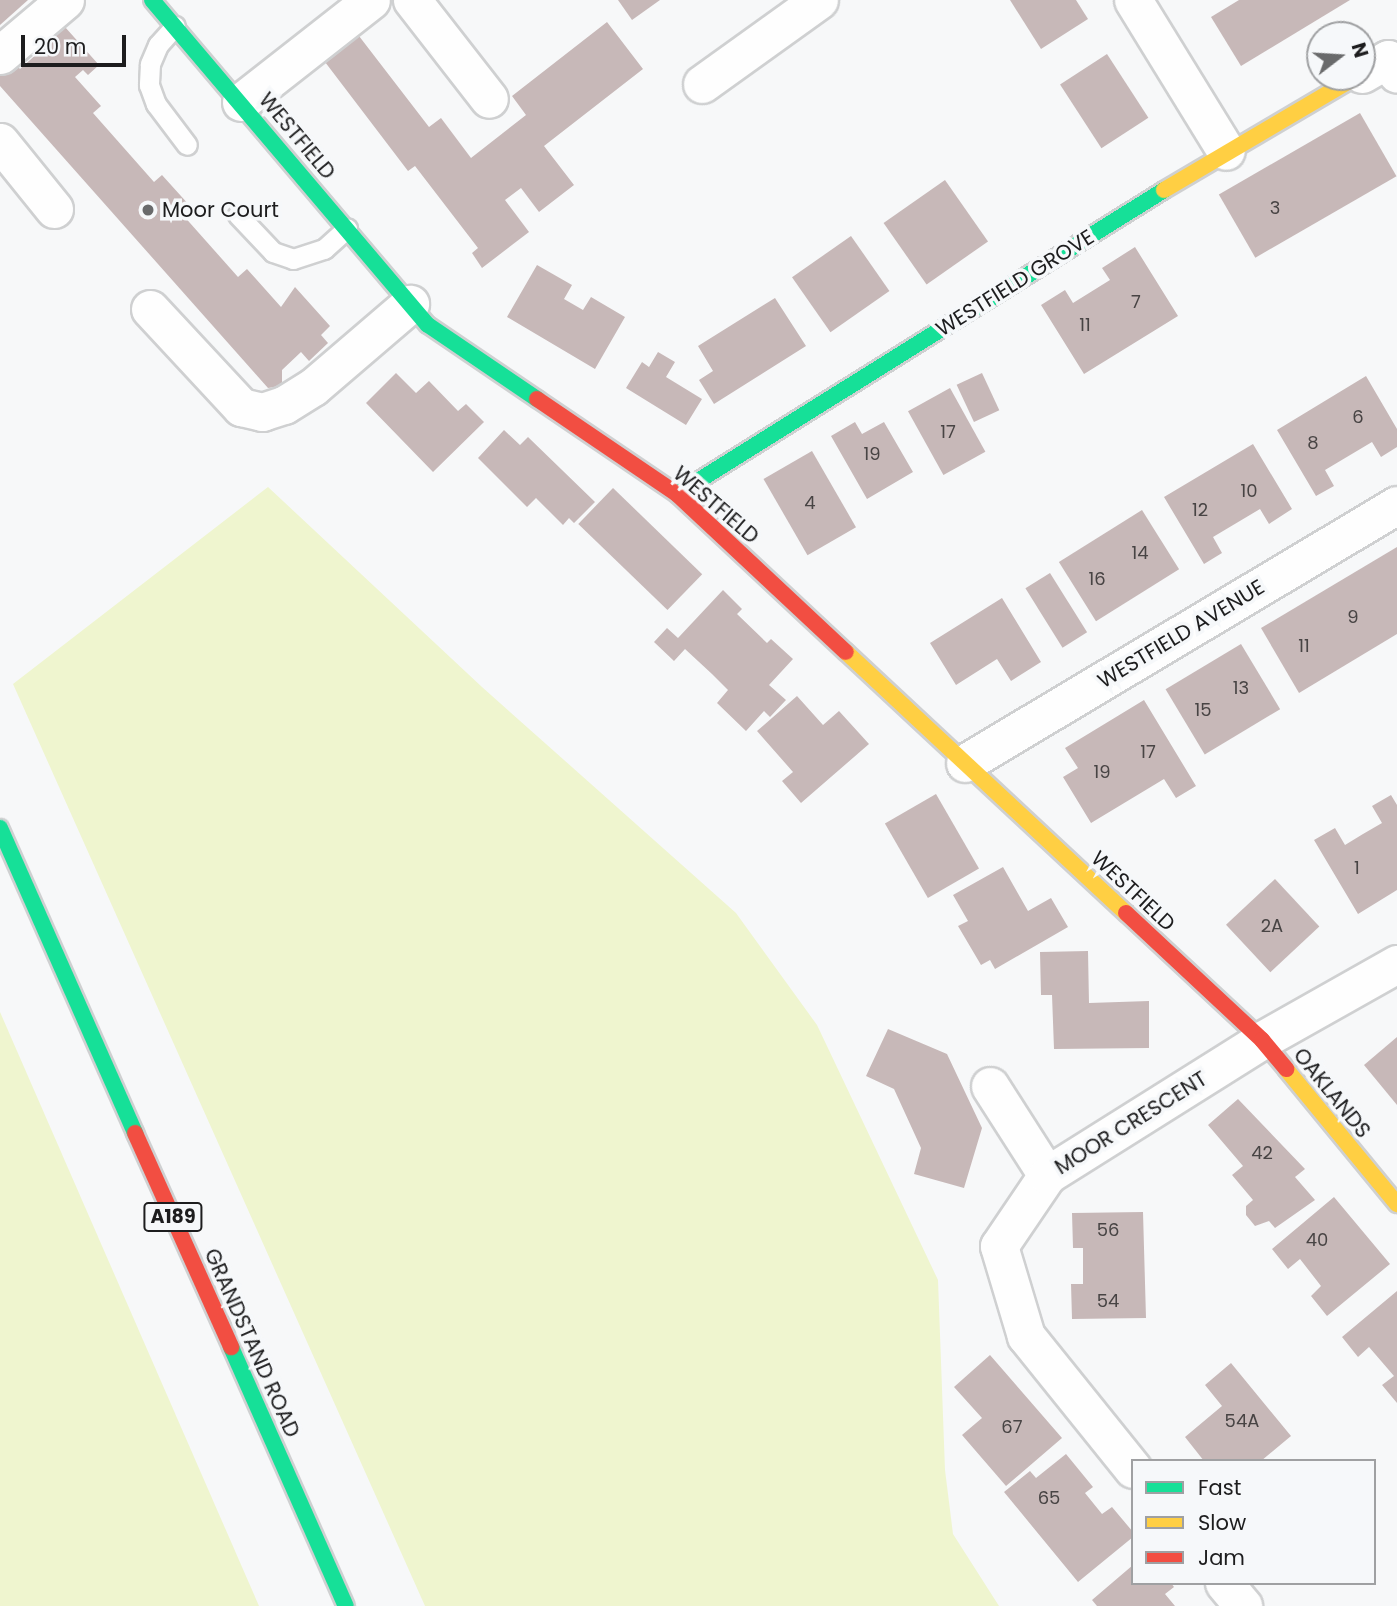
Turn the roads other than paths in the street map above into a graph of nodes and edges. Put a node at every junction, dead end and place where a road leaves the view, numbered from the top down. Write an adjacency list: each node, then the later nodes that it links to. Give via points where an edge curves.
1 (65, 0): 8 (street)
2 (152, 0): 7 (street, WESTFIELD)
3 (371, 0): 12 (street)
4 (412, 0): 11 (street)
5 (819, 0): 9 (street)
6 (1133, 0): 15 (street)
7 (175, 26): 12 (street, WESTFIELD); 14 (lane, via 158,45 150,64 149,85 156,104)
8 (0, 55)
9 (702, 84)
10 (1331, 91): 15 (street, WESTFIELD GROVE)
11 (489, 99)
12 (241, 102): 18 (street, WESTFIELD)
13 (0, 142): 16 (street)
14 (187, 145)
15 (1226, 151): 21 (street, WESTFIELD GROVE)
16 (54, 209)
17 (238, 215): 18 (lane, via 273,252 293,259 324,249)
18 (347, 228): 19 (street, WESTFIELD)
19 (411, 304): 20 (street, via 313,387 262,412 240,407); 21 (street, WESTFIELD, via 428,325)
20 (150, 309)
21 (677, 494): 23 (street, WESTFIELD)
22 (1397, 505): 23 (street, WESTFIELD AVENUE)
23 (965, 763): 26 (street, WESTFIELD)
24 (0, 828): 32 (street, GRANDSTAND ROAD / A189)
25 (1397, 964): 26 (street, MOOR CRESCENT)
26 (1262, 1040): 28 (street, MOOR CRESCENT); 29 (street, OAKLANDS)
27 (990, 1086): 28 (street)
28 (1047, 1175): 30 (street, MOOR CRESCENT, via 999,1246 1026,1336)
29 (1397, 1205)
30 (1131, 1467)
31 (1226, 1585): 33 (street)
32 (346, 1606)
33 (1243, 1606)

